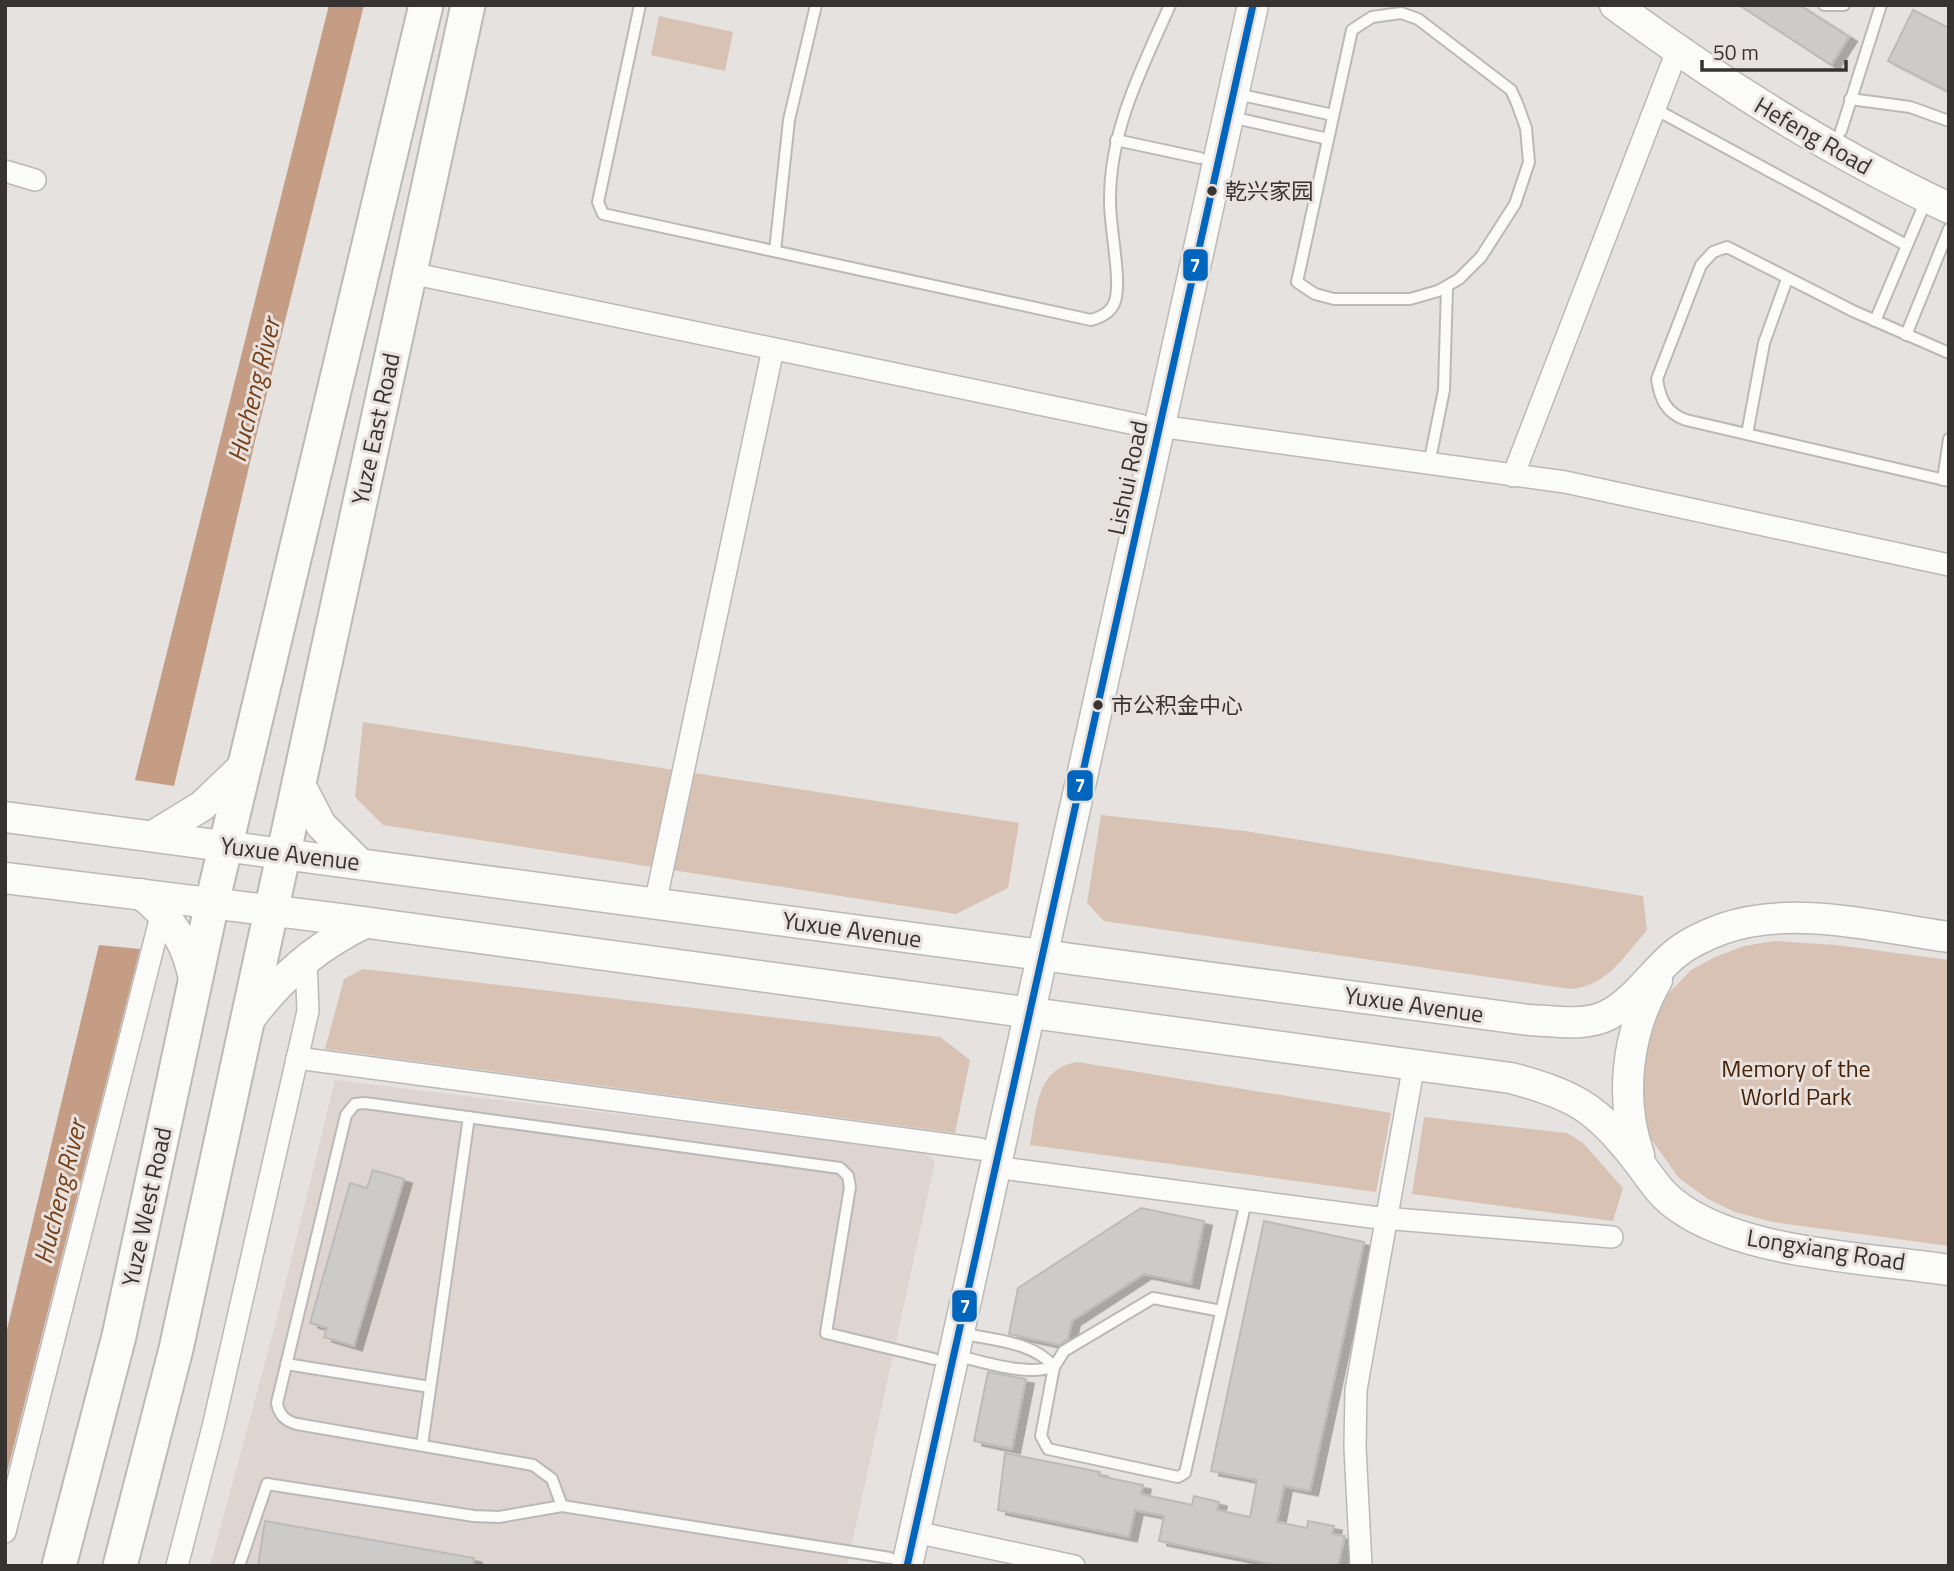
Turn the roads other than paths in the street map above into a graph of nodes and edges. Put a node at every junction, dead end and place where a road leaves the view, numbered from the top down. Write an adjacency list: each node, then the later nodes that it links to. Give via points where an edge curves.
1 (426, 5): 43 (main road, Yuze East Road)
2 (468, 5): 29 (main road, Yuze East Road)
3 (640, 5): 28 (lane, via 598,202 603,214)
4 (816, 5): 28 (lane, via 789,120)
5 (1170, 5): 20 (lane)
6 (1234, 5): 22 (main road, Lishui Road)
7 (1253, 5): 15 (main road, Lishui Road)
8 (1615, 5): 13 (main road, Hefeng Road)
9 (1649, 5): 19 (main road, Hefeng Road, via 1754,79)
10 (1824, 5): 11 (lane)
11 (1844, 5)
12 (1881, 5): 14 (lane)
13 (1677, 51): 16 (street); 25 (main road, Hefeng Road, via 1794,128)
14 (1850, 99): 18 (lane, via 1910,107); 19 (lane)
15 (1231, 105): 17 (lane); 21 (lane); 36 (main road, Lishui Road)
16 (1655, 109): 27 (lane); 40 (street)
17 (1334, 115): 21 (lane); 31 (lane, via 1352,30 1382,14 1401,13 1418,19 1511,90 1529,145 1523,183 1494,242)
18 (1949, 121)
19 (1841, 131): 25 (main road, Hefeng Road)
20 (1116, 139): 22 (lane); 28 (lane, via 1110,198 1117,293 1113,306 1098,318)
21 (1328, 139): 31 (lane, via 1297,282 1334,299 1410,299)
22 (1200, 158): 36 (main road, Lishui Road)
23 (5, 171): 24 (street)
24 (35, 180)
25 (1942, 197): 27 (lane)
26 (1949, 229): 33 (lane)
27 (1906, 245): 32 (lane)
28 (775, 251)
29 (410, 273): 34 (street); 44 (main road, Yuze East Road)
30 (1787, 279): 32 (lane); 37 (lane, via 1764,343); 37 (lane, via 1727,247 1713,252 1701,265 1657,379 1662,402 1679,417)
31 (1447, 287): 39 (lane, via 1444,390)
32 (1875, 321): 33 (lane)
33 (1906, 335): 35 (lane)
34 (774, 349): 36 (street); 53 (street)
35 (1949, 353)
36 (1149, 425): 39 (street); 58 (main road, Lishui Road)
37 (1747, 434): 41 (lane)
38 (1949, 439): 41 (lane)
39 (1429, 465): 40 (street)
40 (1513, 475): 42 (street, via 1565,482)
41 (1946, 481)
42 (1949, 565)
43 (246, 764): 46 (main road, via 202,806); 47 (main road, Yuze East Road)
44 (298, 781): 48 (main road, Yuze East Road); 49 (main road, via 321,825)
45 (5, 817): 46 (main road, Yuxue Avenue)
46 (153, 836): 47 (main road, Yuxue Avenue)
47 (226, 846): 48 (main road, Yuxue Avenue); 52 (main road, Yuze West Road)
48 (283, 853): 49 (main road, Yuxue Avenue); 54 (main road)
49 (359, 863): 53 (main road, Yuxue Avenue)
50 (5, 878): 51 (main road)
51 (151, 903): 52 (main road); 60 (main road, via 183,942); 79 (street)
52 (212, 903): 54 (main road); 60 (main road, Yuze West Road)
53 (656, 904): 58 (main road, Yuxue Avenue)
54 (270, 911): 55 (main road); 62 (main road)
55 (365, 923): 59 (main road); 61 (main road)
56 (1949, 937): 57 (main road, via 1773,918 1721,929)
57 (1675, 953): 58 (main road, Yuxue Avenue, via 1608,1015 1580,1023); 67 (main road, via 1650,992 1630,1057 1631,1124)
58 (1033, 954): 61 (main road, Lishui Road)
59 (306, 959): 62 (main road, via 277,985); 63 (street, via 308,1011)
60 (195, 985): 82 (main road, Yuze West Road, via 119,1336)
61 (1020, 1011): 64 (main road); 66 (main road, Lishui Road)
62 (246, 1024): 83 (main road, via 176,1349)
63 (298, 1058): 66 (street); 84 (street)
64 (1414, 1064): 67 (main road, via 1511,1078 1571,1097 1607,1123); 69 (street)
65 (469, 1117): 73 (lane, via 840,1168 850,1187 826,1334); 74 (lane, via 365,1103 351,1107); 76 (lane)
66 (988, 1158): 68 (street); 73 (main road, Lishui Road)
67 (1643, 1168): 71 (main road, Longxiang Road, via 1678,1208 1737,1237)
68 (1246, 1200): 69 (street); 72 (lane)
69 (1386, 1218): 70 (street); 87 (street, via 1356,1390 1354,1447)
70 (1612, 1237)
71 (1949, 1269)
72 (1221, 1311): 75 (lane, via 1161,1298 1149,1300 1064,1351); 75 (lane, via 1185,1473 1178,1477 1048,1448 1041,1436)
73 (949, 1349): 75 (lane, via 1021,1369); 75 (lane, via 1026,1348 1040,1353); 80 (main road, Lishui Road); 81 (main road, Lishui Road)
74 (286, 1364): 76 (lane); 77 (lane, via 277,1403 287,1420)
75 (1054, 1367)
76 (430, 1387): 77 (lane)
77 (422, 1445): 78 (lane, via 533,1465 552,1479)
78 (562, 1507): 81 (lane); 85 (lane, via 499,1517 474,1516 267,1484)
79 (5, 1532)
80 (915, 1532): 81 (main road, Lishui Road); 86 (street)
81 (895, 1563)
82 (59, 1566)
83 (120, 1566)
84 (177, 1566)
85 (239, 1566)
86 (1074, 1566)
87 (1361, 1566)

